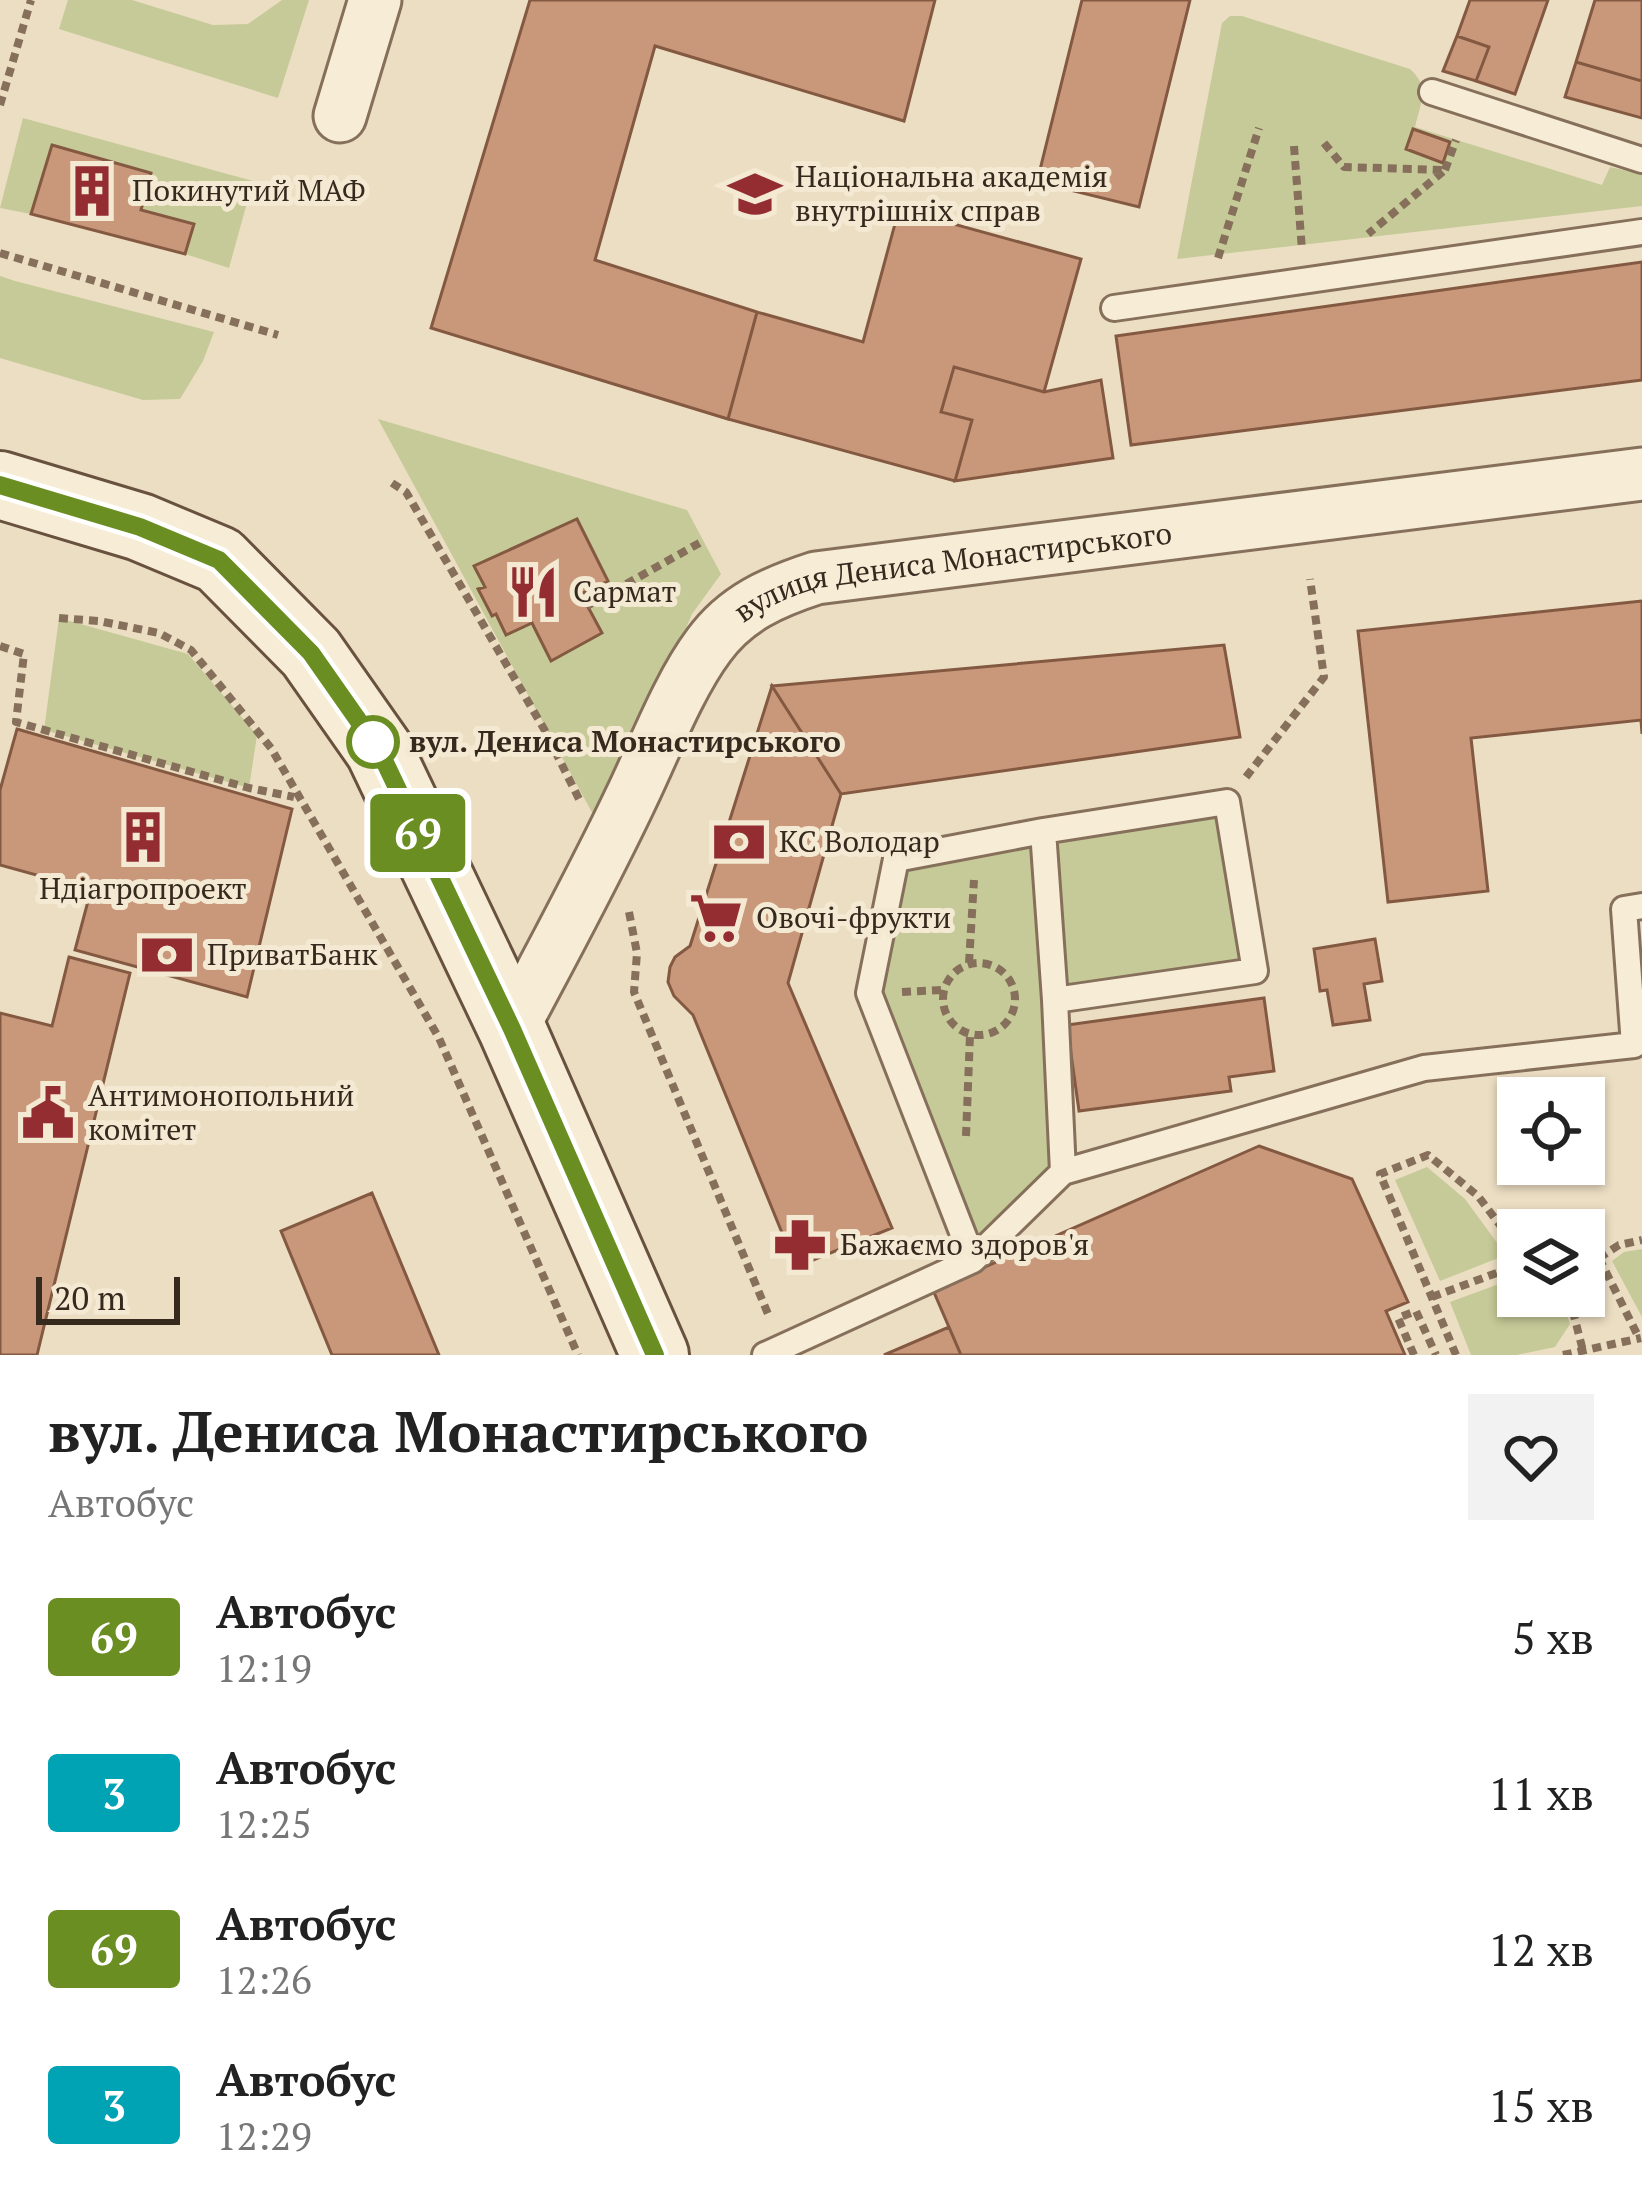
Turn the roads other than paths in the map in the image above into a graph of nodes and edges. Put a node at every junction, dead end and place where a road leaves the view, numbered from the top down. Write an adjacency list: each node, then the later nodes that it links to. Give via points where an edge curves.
1 (376, 0): 3 (street)
2 (1432, 92): 4 (lane)
3 (340, 116)
4 (1642, 160)
5 (1642, 232): 6 (lane)
6 (1114, 308)
7 (1642, 474): 12 (street, вулиця Дениса Монастирського, via 815,578 768,594 739,613 689,676)
8 (0, 484): 12 (main road, via 219,560 311,653 379,750)
9 (1043, 831): 11 (lane); 11 (lane, via 1227,802 1255,971); 14 (lane, via 896,859 869,993)
10 (1642, 906): 13 (lane, via 1624,909 1634,1045 1424,1068)
11 (1055, 1000): 13 (lane)
12 (512, 1029): 15 (main road)
13 (1063, 1172): 14 (lane)
14 (973, 1260): 16 (lane)
15 (655, 1355)
16 (765, 1355)

